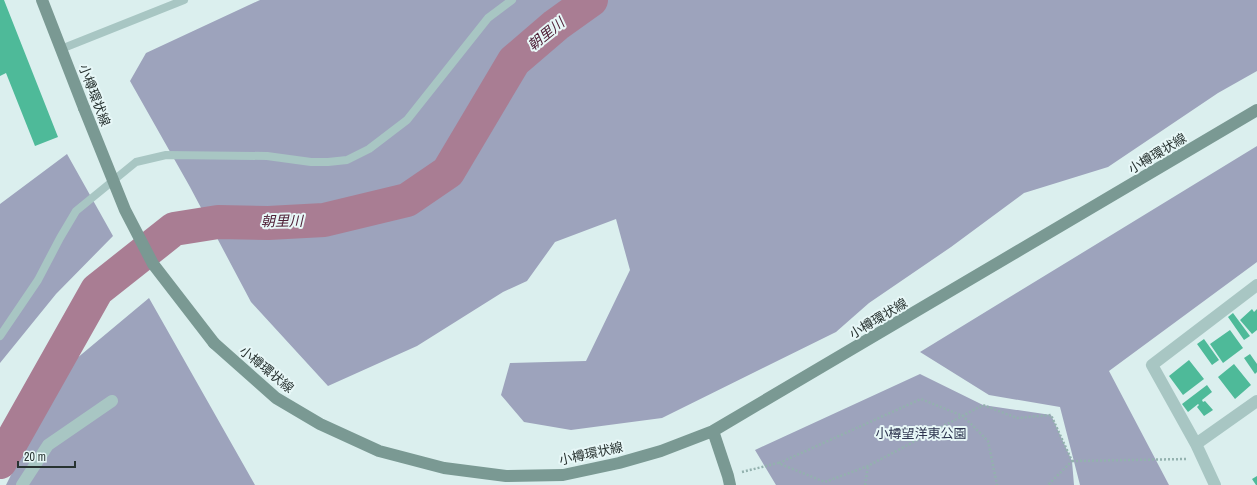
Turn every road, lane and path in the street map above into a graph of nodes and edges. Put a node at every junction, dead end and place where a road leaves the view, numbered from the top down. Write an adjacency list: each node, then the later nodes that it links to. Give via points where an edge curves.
1 (42, 0): 4 (main road, 小樽環状線)
2 (184, 0): 4 (lane)
3 (512, 0): 7 (lane, via 488,18 407,120 370,149 346,160 311,162 267,156 166,156 136,162 76,211 38,280)
4 (61, 49): 11 (main road, 小樽環状線, bridge, via 125,210 154,264 214,343 276,398 320,424 379,451 444,468 506,476 563,475 619,463 661,451)
5 (1257, 110): 11 (main road, 小樽環状線)
6 (1257, 285): 12 (street, via 1152,364)
7 (0, 336)
8 (112, 401): 18 (street, via 48,445)
9 (1257, 401): 12 (street)
10 (963, 416): 14 (path, via 983,405 1017,418 1051,415); 15 (path, via 921,399); 16 (path); 20 (path, via 988,441)
11 (713, 431): 17 (main road)
12 (1196, 444): 13 (street)
13 (1203, 459): 14 (path); 22 (street)
14 (1072, 461): 21 (path)
15 (778, 463): 16 (path, via 825,482); 17 (path)
16 (868, 466): 19 (path)
17 (729, 480)
18 (22, 485)
19 (865, 485)
20 (997, 485)
21 (1048, 485)
22 (1215, 485)

